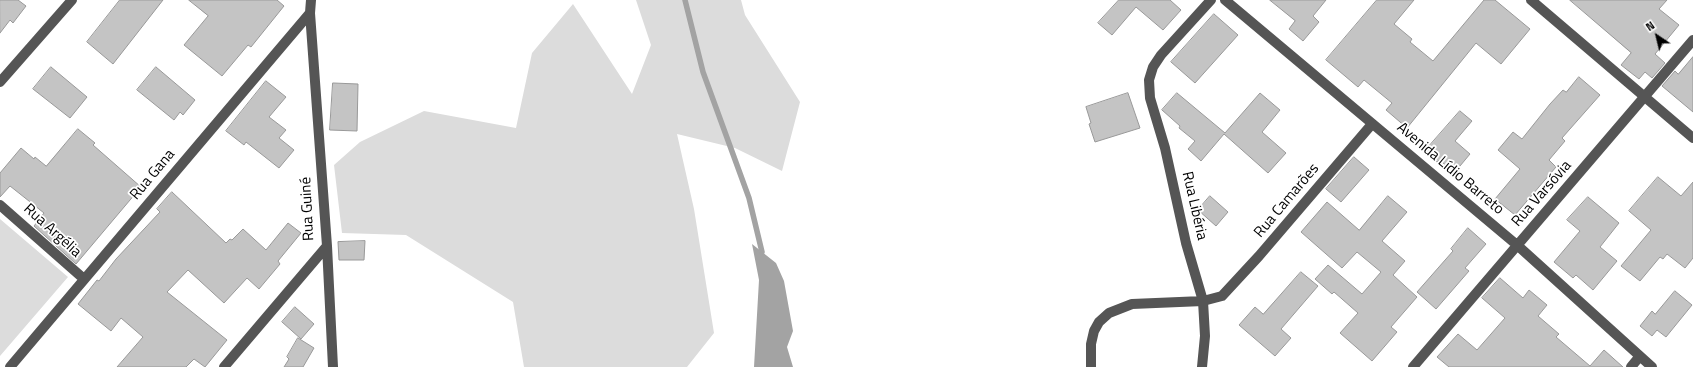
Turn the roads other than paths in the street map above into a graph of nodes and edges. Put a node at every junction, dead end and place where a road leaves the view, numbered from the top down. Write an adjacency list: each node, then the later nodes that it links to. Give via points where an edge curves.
1 (72, 0): 8 (street)
2 (311, 0): 6 (street)
3 (1211, 0): 16 (street, Rua Libéria, via 1161,55 1152,67 1149,80 1150,98)
4 (1225, 0): 10 (street, Avenida Lídio Barreto)
5 (1531, 0): 9 (street)
6 (310, 13): 14 (street, Rua Guiné); 15 (street, Rua Gana)
7 (1693, 40): 9 (street, Rua Varsóvia)
8 (0, 82)
9 (1645, 97): 11 (street); 13 (street, Rua Varsóvia)
10 (1372, 124): 13 (street, Avenida Lídio Barreto); 16 (street, Rua Camarões, via 1222,296)
11 (1693, 138)
12 (0, 205): 15 (street, Rua Argélia)
13 (1517, 245): 17 (street, Avenida Lídio Barreto); 23 (street, Rua Varsóvia)
14 (327, 246): 19 (street, Rua Guiné); 20 (street)
15 (84, 279): 18 (street, Rua Gana)
16 (1203, 301): 21 (street, via 1132,304 1109,313 1094,331); 22 (street, Rua Libéria, via 1205,336)
17 (1640, 356): 24 (street); 25 (street, Avenida Lídio Barreto)
18 (10, 367)
19 (224, 367)
20 (333, 367)
21 (1091, 367)
22 (1202, 367)
23 (1413, 367)
24 (1631, 367)
25 (1652, 367)

